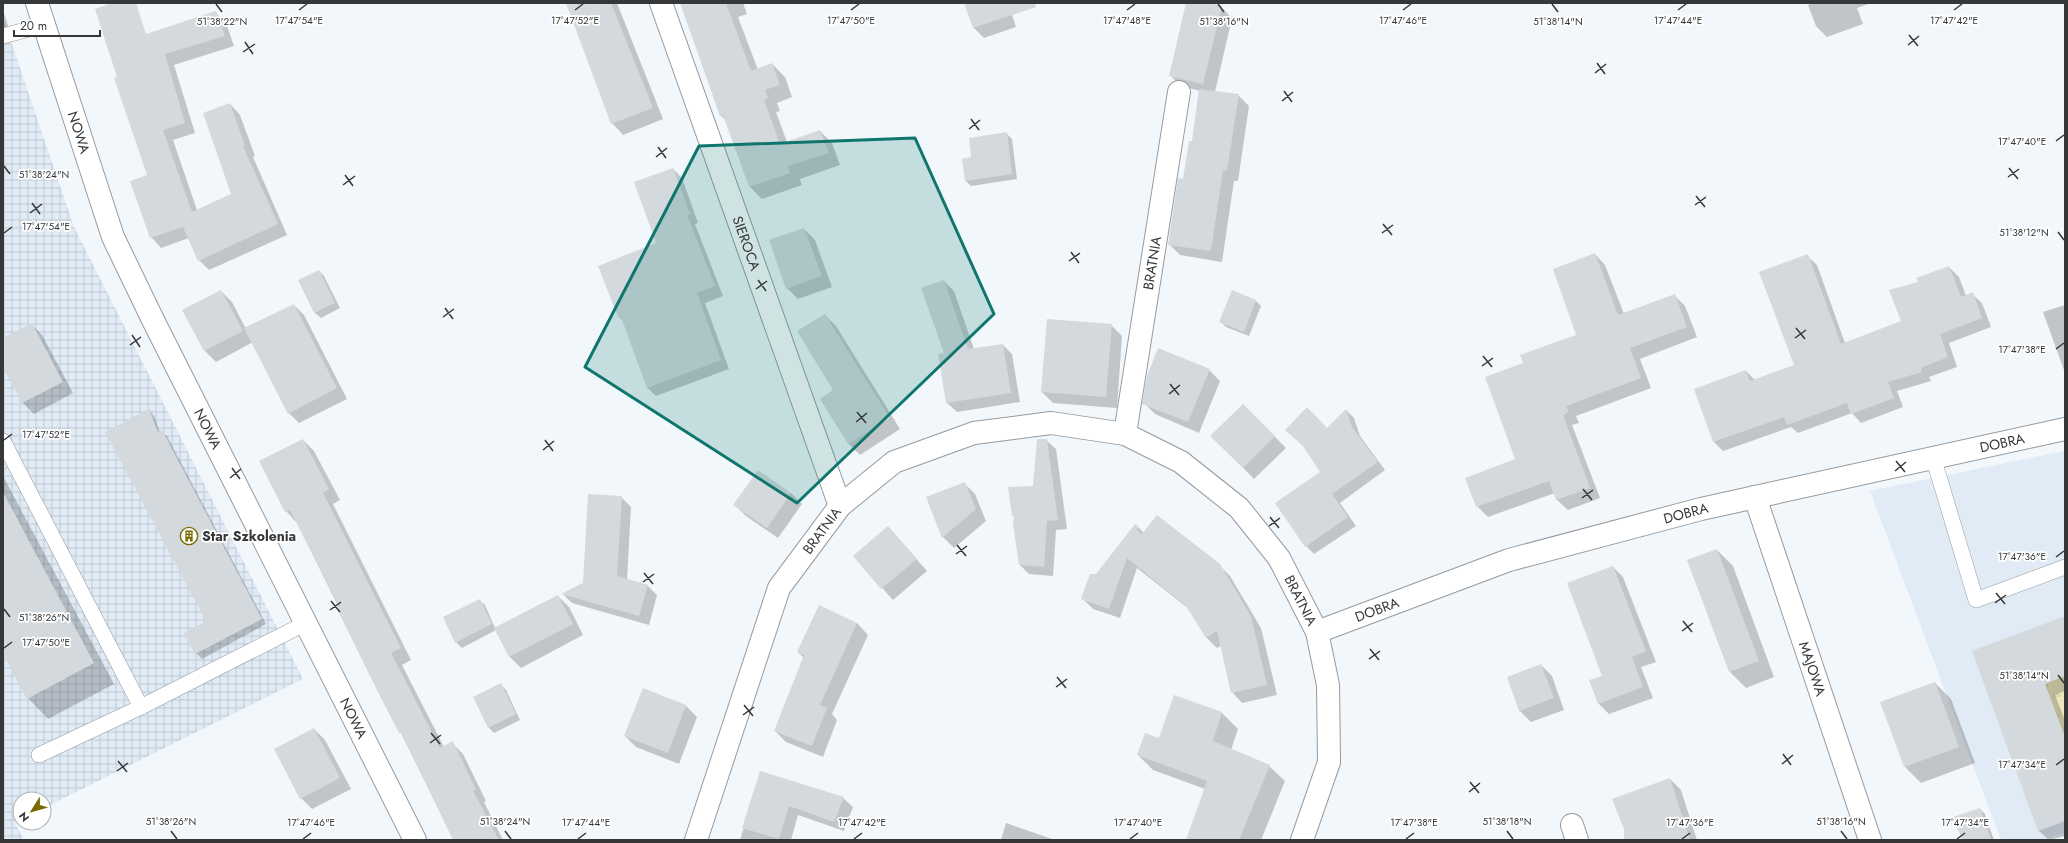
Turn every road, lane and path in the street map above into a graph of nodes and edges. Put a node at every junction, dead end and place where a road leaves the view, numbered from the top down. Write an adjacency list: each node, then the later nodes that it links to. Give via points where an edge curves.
1 (37, 3): 3 (street, NOWA)
2 (661, 3): 11 (street, SIEROCA)
3 (44, 25): 4 (lane); 13 (street, NOWA, via 114,237 153,320)
4 (3, 36)
5 (1179, 92): 7 (street, BRATNIA)
6 (2065, 429): 9 (street, DOBRA)
7 (1125, 434): 11 (street, BRATNIA, via 1051,423 974,433 894,462); 14 (street, BRATNIA, via 1181,462 1239,508 1279,558)
8 (3, 441): 15 (lane)
9 (1933, 458): 10 (street, DOBRA); 12 (lane, via 1976,600)
10 (1755, 497): 14 (street, DOBRA, via 1509,560); 20 (street, MAJOWA)
11 (840, 506): 18 (street, BRATNIA, via 779,588)
12 (2065, 567)
13 (306, 623): 15 (lane); 17 (street, NOWA)
14 (1318, 632): 19 (street, BRATNIA, via 1328,685 1329,762)
15 (141, 707): 16 (lane)
16 (40, 755)
17 (415, 840)
18 (696, 840)
19 (1302, 840)
20 (1870, 840)

